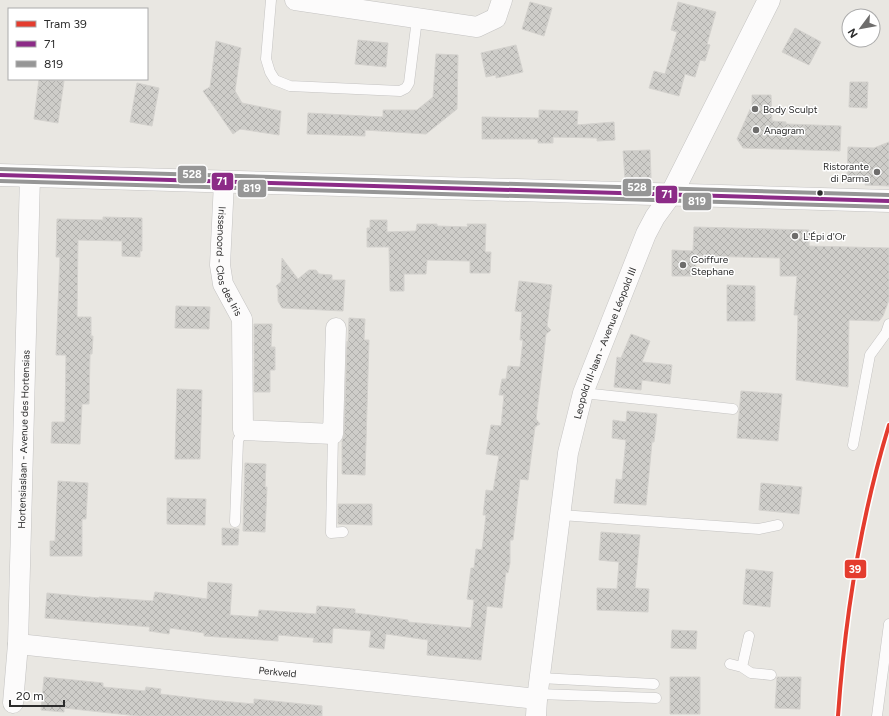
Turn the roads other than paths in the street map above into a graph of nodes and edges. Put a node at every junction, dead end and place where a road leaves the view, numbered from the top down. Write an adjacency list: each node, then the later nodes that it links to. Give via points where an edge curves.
1 (271, 0): 5 (lane, via 266,59 276,80 290,86 400,92 408,83)
2 (295, 0): 5 (street)
3 (502, 0): 5 (street, via 496,18 477,27)
4 (769, 0): 9 (main road, Leopold III-laan - Avenue Léopold III)
5 (417, 19)
6 (0, 175): 7 (main road)
7 (30, 176): 8 (main road); 24 (street, Hortensiaslaan - Avenue des Hortensias)
8 (224, 182): 9 (main road); 15 (street, Irissenoord - Clos des Iris, via 220,265 223,284 242,319)
9 (671, 195): 10 (main road); 13 (street, Leopold III-laan - Avenue Léopold III, via 646,234)
10 (889, 201)
11 (889, 324): 17 (lane, via 886,333 870,355)
12 (336, 328): 16 (street)
13 (583, 393): 14 (lane); 18 (street, Leopold III-laan - Avenue Léopold III, via 568,454)
14 (733, 409)
15 (243, 430): 16 (street); 19 (lane, via 238,441)
16 (333, 434): 21 (lane, via 330,533)
17 (853, 445)
18 (561, 515): 20 (lane, via 760,529); 29 (street, Leopold III-laan - Avenue Léopold III)
19 (235, 522)
20 (778, 525)
21 (343, 532)
22 (889, 624): 32 (lane)
23 (749, 636): 26 (lane)
24 (18, 644): 29 (street, Perkveld); 31 (street, Hortensiaslaan - Avenue des Hortensias)
25 (730, 664): 26 (lane)
26 (742, 667): 27 (lane, via 751,673)
27 (771, 675)
28 (654, 684): 29 (lane)
29 (538, 697): 30 (lane)
30 (656, 698)
31 (13, 703)
32 (877, 716)

